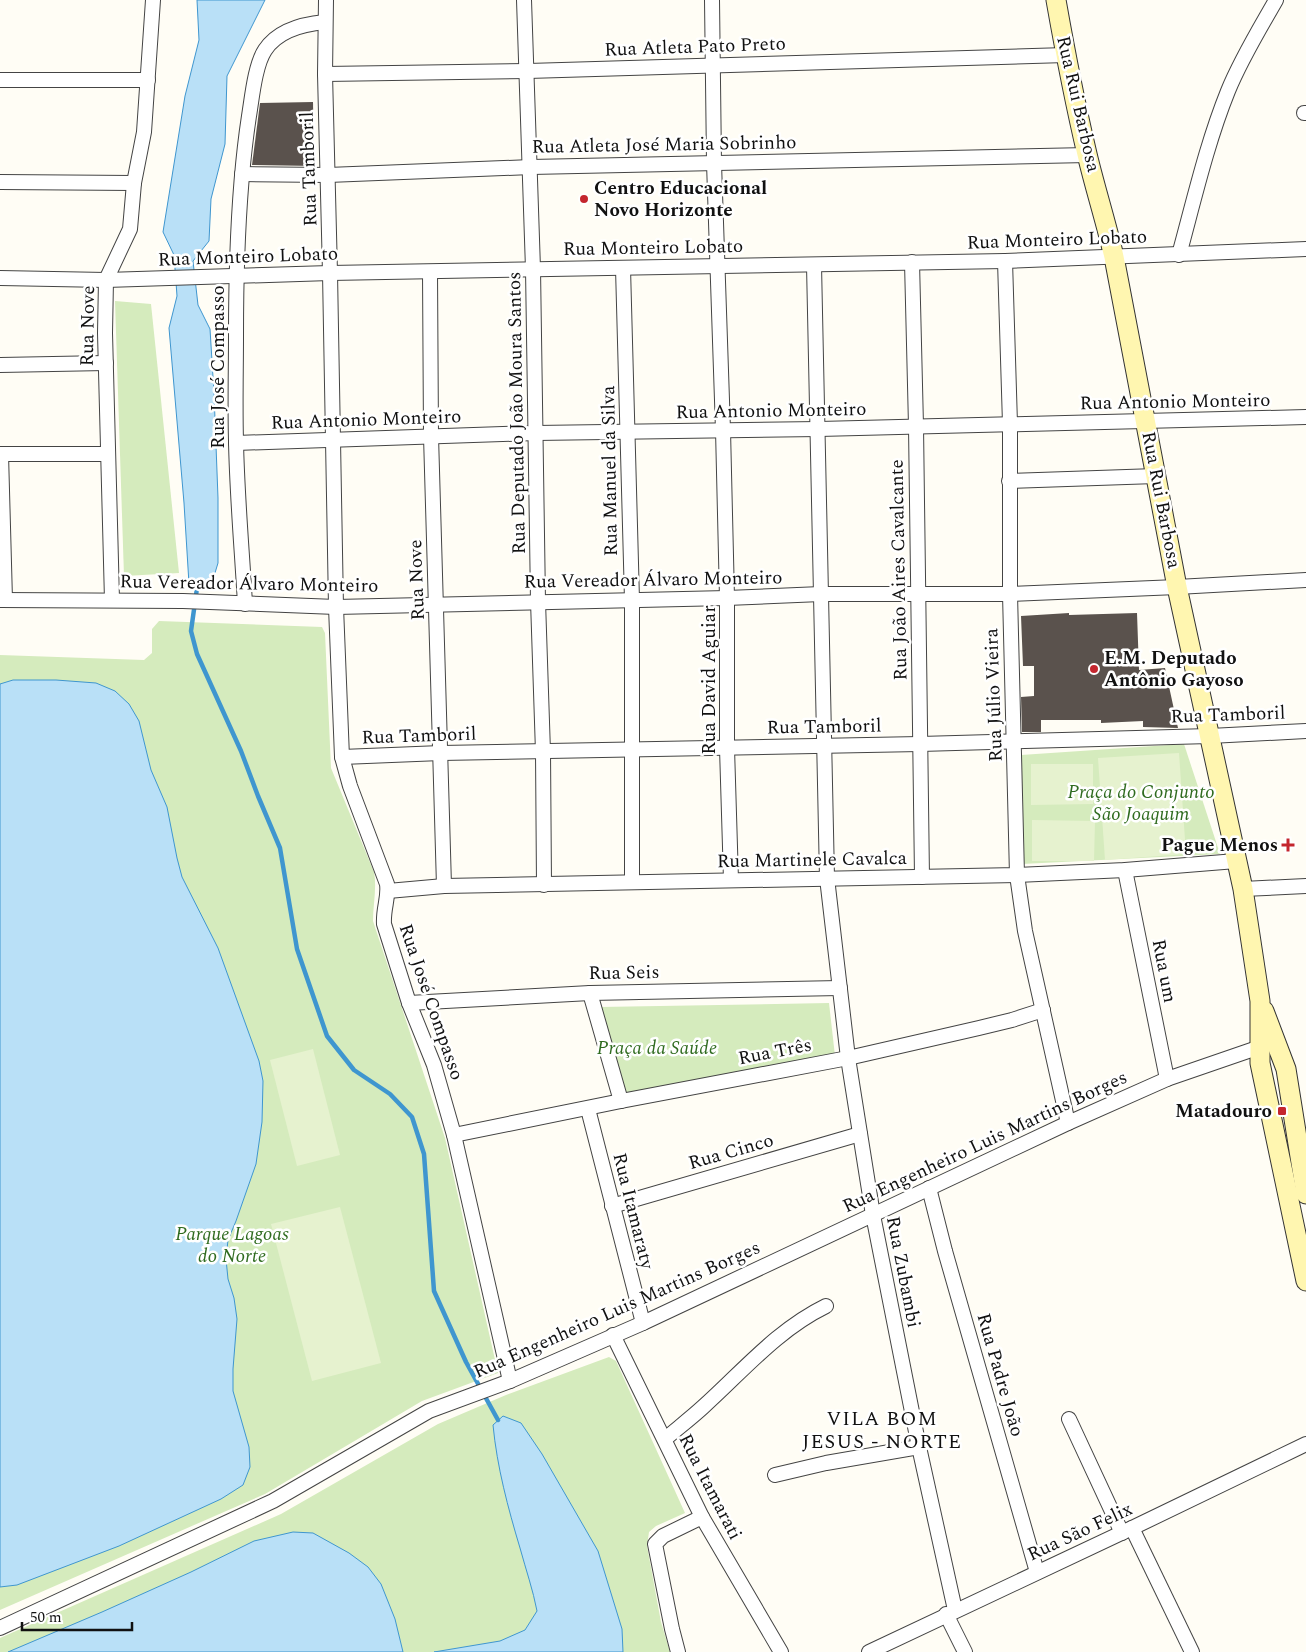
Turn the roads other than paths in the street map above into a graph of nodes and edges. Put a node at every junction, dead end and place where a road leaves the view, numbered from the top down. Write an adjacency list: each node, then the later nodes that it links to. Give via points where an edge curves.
1 (153, 0): 13 (street, Rua Nove)
2 (326, 0): 7 (street, Rua Tamboril)
3 (524, 0): 10 (street, Rua Deputado João Moura Santos)
4 (712, 0): 9 (street, Rua David Aguiar)
5 (1056, 0): 8 (street, Rua Rui Barbosa)
6 (1276, 0): 22 (street, via 1228,91)
7 (325, 22): 11 (street, Rua Tamboril); 17 (street, Rua José Compasso, via 284,32 264,50 255,81)
8 (1066, 55): 9 (street, Rua Atleta Pato Preto); 14 (street, Rua Rui Barbosa)
9 (713, 65): 10 (street, Rua Atleta Pato Preto); 15 (street, Rua David Aguiar)
10 (528, 71): 11 (street, Rua Atleta Pato Preto); 16 (street, Rua Deputado João Moura Santos)
11 (325, 74): 18 (street, Rua Tamboril)
12 (0, 80): 13 (street)
13 (148, 80): 20 (street, Rua Nove, via 144,132)
14 (1088, 155): 15 (street, Rua Atleta José Maria Sobrinho); 23 (street, Rua Rui Barbosa)
15 (714, 163): 16 (street, Rua Atleta José Maria Sobrinho); 27 (street, Rua David Aguiar)
16 (531, 167): 18 (street, Rua Atleta José Maria Sobrinho); 29 (street, Rua Deputado João Moura Santos)
17 (242, 174): 18 (street, Rua Atleta José Maria Sobrinho); 32 (street, Rua José Compasso)
18 (328, 175): 31 (street, Rua Tamboril)
19 (0, 182): 20 (street)
20 (134, 183): 34 (street, Rua Nove, via 130,229)
21 (1306, 249): 22 (street, Rua Monteiro Lobato)
22 (1179, 255): 23 (street, Rua Monteiro Lobato)
23 (1114, 257): 24 (street, Rua Monteiro Lobato); 38 (street, Rua Rui Barbosa)
24 (1005, 261): 25 (street, Rua Monteiro Lobato); 39 (street, Rua Júlio Vieira)
25 (912, 262): 26 (street, Rua Monteiro Lobato); 40 (street, Rua João Aires Cavalcante)
26 (814, 265): 27 (street, Rua Monteiro Lobato); 41 (street, Rua Zubambi)
27 (718, 266): 28 (street, Rua Monteiro Lobato); 42 (street, Rua David Aguiar)
28 (623, 268): 29 (street, Rua Monteiro Lobato); 43 (street, Rua Manuel da Silva)
29 (534, 269): 30 (street, Rua Monteiro Lobato); 44 (street, Rua Deputado João Moura Santos)
30 (430, 272): 31 (street, Rua Monteiro Lobato); 45 (street, Rua Nove)
31 (330, 273): 32 (street, Rua Monteiro Lobato); 46 (street, Rua Tamboril)
32 (236, 276): 34 (street, Rua Monteiro Lobato); 47 (street, Rua José Compasso)
33 (0, 278): 34 (street, Rua Monteiro Lobato)
34 (106, 280): 35 (street, Rua Nove)
35 (106, 363): 36 (street); 49 (street, Rua Nove)
36 (0, 365)
37 (1306, 417): 38 (street, Rua Antonio Monteiro)
38 (1146, 422): 39 (street, Rua Antonio Monteiro); 50 (street, Rua Rui Barbosa)
39 (1010, 424): 40 (street, Rua Antonio Monteiro); 51 (street, Rua Júlio Vieira)
40 (916, 426): 41 (street, Rua Antonio Monteiro); 55 (street, Rua João Aires Cavalcante)
41 (819, 429): 42 (street, Rua Antonio Monteiro); 54 (street, Rua Zubambi)
42 (723, 430): 43 (street, Rua Antonio Monteiro); 57 (street, Rua David Aguiar)
43 (628, 432): 44 (street, Rua Antonio Monteiro); 60 (street, Rua Manuel da Silva)
44 (536, 433): 45 (street, Rua Antonio Monteiro); 61 (street, Rua Deputado João Moura Santos)
45 (431, 436): 46 (street, Rua Antonio Monteiro); 63 (street, Rua Nove)
46 (334, 440): 47 (street, Rua Antonio Monteiro); 64 (street, Rua Tamboril)
47 (236, 443): 62 (street, Rua José Compasso)
48 (0, 454): 49 (street); 58 (street)
49 (108, 454): 59 (street, Rua Nove)
50 (1156, 476): 51 (street); 53 (street, Rua Rui Barbosa)
51 (1009, 481): 56 (street, Rua Júlio Vieira)
52 (1306, 580): 53 (street, Rua Vereador Álvaro Monteiro)
53 (1177, 587): 56 (street, Rua Vereador Álvaro Monteiro); 66 (street, Rua Rui Barbosa)
54 (821, 594): 55 (street, Rua Vereador Álvaro Monteiro); 57 (street, Rua Vereador Álvaro Monteiro); 69 (street, Rua Zubambi)
55 (918, 594): 56 (street, Rua Vereador Álvaro Monteiro); 68 (street, Rua João Aires Cavalcante)
56 (1010, 594): 67 (street, Rua Júlio Vieira)
57 (727, 598): 60 (street, Rua Vereador Álvaro Monteiro); 70 (street, Rua David Aguiar)
58 (2, 600): 59 (street, Rua Vereador Álvaro Monteiro)
59 (112, 600): 62 (street, Rua Vereador Álvaro Monteiro)
60 (632, 600): 61 (street, Rua Vereador Álvaro Monteiro); 71 (street, Rua Manuel da Silva)
61 (538, 601): 63 (street, Rua Vereador Álvaro Monteiro); 72 (street, Rua Deputado João Moura Santos)
62 (245, 604): 64 (street, Rua Vereador Álvaro Monteiro)
63 (437, 604): 64 (street, Rua Vereador Álvaro Monteiro); 73 (street, Rua Nove)
64 (336, 607): 74 (street, Rua José Compasso)
65 (1306, 731): 66 (street, Rua Tamboril)
66 (1210, 736): 67 (street, Rua Tamboril); 75 (street, Rua Rui Barbosa)
67 (1014, 741): 68 (street, Rua Tamboril); 77 (street, Rua Júlio Vieira)
68 (920, 744): 69 (street, Rua Tamboril); 78 (street, Rua João Aires Cavalcante)
69 (825, 745): 70 (street, Rua Tamboril); 79 (street, Rua Zubambi)
70 (727, 748): 71 (street, Rua Tamboril); 80 (street, Rua David Aguiar)
71 (633, 750): 72 (street, Rua Tamboril); 81 (street, Rua Manuel da Silva)
72 (543, 752): 73 (street, Rua Tamboril); 82 (street, Rua Deputado João Moura Santos)
73 (441, 753): 74 (street, Rua Tamboril); 83 (street, Rua Nove)
74 (342, 757): 86 (street, Rua José Compasso)
75 (1236, 861): 76 (street, Rua Martinele Cavalca); 85 (street, Rua Rui Barbosa)
76 (1125, 870): 77 (street, Rua Martinele Cavalca); 94 (street, Rua um)
77 (1017, 875): 78 (street, Rua Martinele Cavalca); 91 (street, Rua Júlio Vieira, via 1025,931)
78 (922, 877): 79 (street, Rua Martinele Cavalca)
79 (827, 878): 80 (street, Rua Martinele Cavalca); 87 (street, Rua Zubambi)
80 (731, 880): 81 (street, Rua Martinele Cavalca)
81 (632, 882): 82 (street, Rua Martinele Cavalca)
82 (544, 885): 83 (street, Rua Martinele Cavalca)
83 (444, 886): 86 (street, Rua Martinele Cavalca)
84 (1306, 886): 85 (street)
85 (1243, 889): 89 (street, Rua Rui Barbosa)
86 (388, 891): 90 (street, Rua José Compasso, via 384,924)
87 (840, 988): 88 (street, Rua Seis); 93 (street, Rua Zubambi)
88 (590, 993): 90 (street, Rua Seis); 95 (street)
89 (1260, 1001): 92 (street, Rua Rui Barbosa); 101 (street, Rua Rui Barbosa, via 1286,1069)
90 (409, 1002): 99 (street, Rua José Compasso, via 434,1065)
91 (1043, 1010): 93 (street, Rua Três); 97 (street, Rua Júlio Vieira)
92 (1260, 1047): 94 (street, Rua Engenheiro Luis Martins Borges); 104 (street, Rua Rui Barbosa, via 1260,1063)
93 (848, 1058): 95 (street, Rua Três); 98 (street, Rua Zubambi)
94 (1167, 1079): 97 (street, Rua Engenheiro Luis Martins Borges)
95 (621, 1101): 96 (street, Rua Três)
96 (588, 1109): 99 (street, Rua Três); 102 (street, Rua Itamaraty)
97 (1068, 1123): 100 (street, Rua Engenheiro Luis Martins Borges)
98 (860, 1134): 102 (street, Rua Cinco); 103 (street, Rua Zubambi)
99 (454, 1135): 108 (street, Rua José Compasso)
100 (929, 1188): 103 (street, Rua Engenheiro Luis Martins Borges); 116 (street, Rua Padre João)
101 (1306, 1194)
102 (612, 1206): 106 (street, Rua Itamaraty)
103 (872, 1215): 106 (street, Rua Engenheiro Luis Martins Borges); 112 (street, Rua Zubambi)
104 (1306, 1280)
105 (826, 1306): 110 (street, via 797,1322)
106 (643, 1323): 107 (street, Rua Engenheiro Luis Martins Borges)
107 (613, 1335): 108 (street, Rua Engenheiro Luis Martins Borges); 110 (street, Rua Itamarati)
108 (503, 1383): 118 (street, Rua Engenheiro Luis Martins Borges, via 429,1411 273,1501)
109 (1069, 1420): 115 (street)
110 (664, 1439): 114 (street, Rua Itamarati)
111 (1306, 1444): 115 (street, Rua São Felix)
112 (919, 1447): 113 (street); 117 (street, Rua Zubambi)
113 (775, 1475)
114 (702, 1517): 119 (street, via 663,1536 655,1544); 120 (street, Rua Itamarati)
115 (1127, 1531): 116 (street, Rua São Felix); 123 (street)
116 (1037, 1572): 117 (street, Rua São Felix)
117 (951, 1612): 121 (street, Rua São Felix); 122 (street, Rua Zubambi)
118 (0, 1628)
119 (678, 1652)
120 (781, 1652)
121 (869, 1652)
122 (965, 1652)
123 (1192, 1652)

